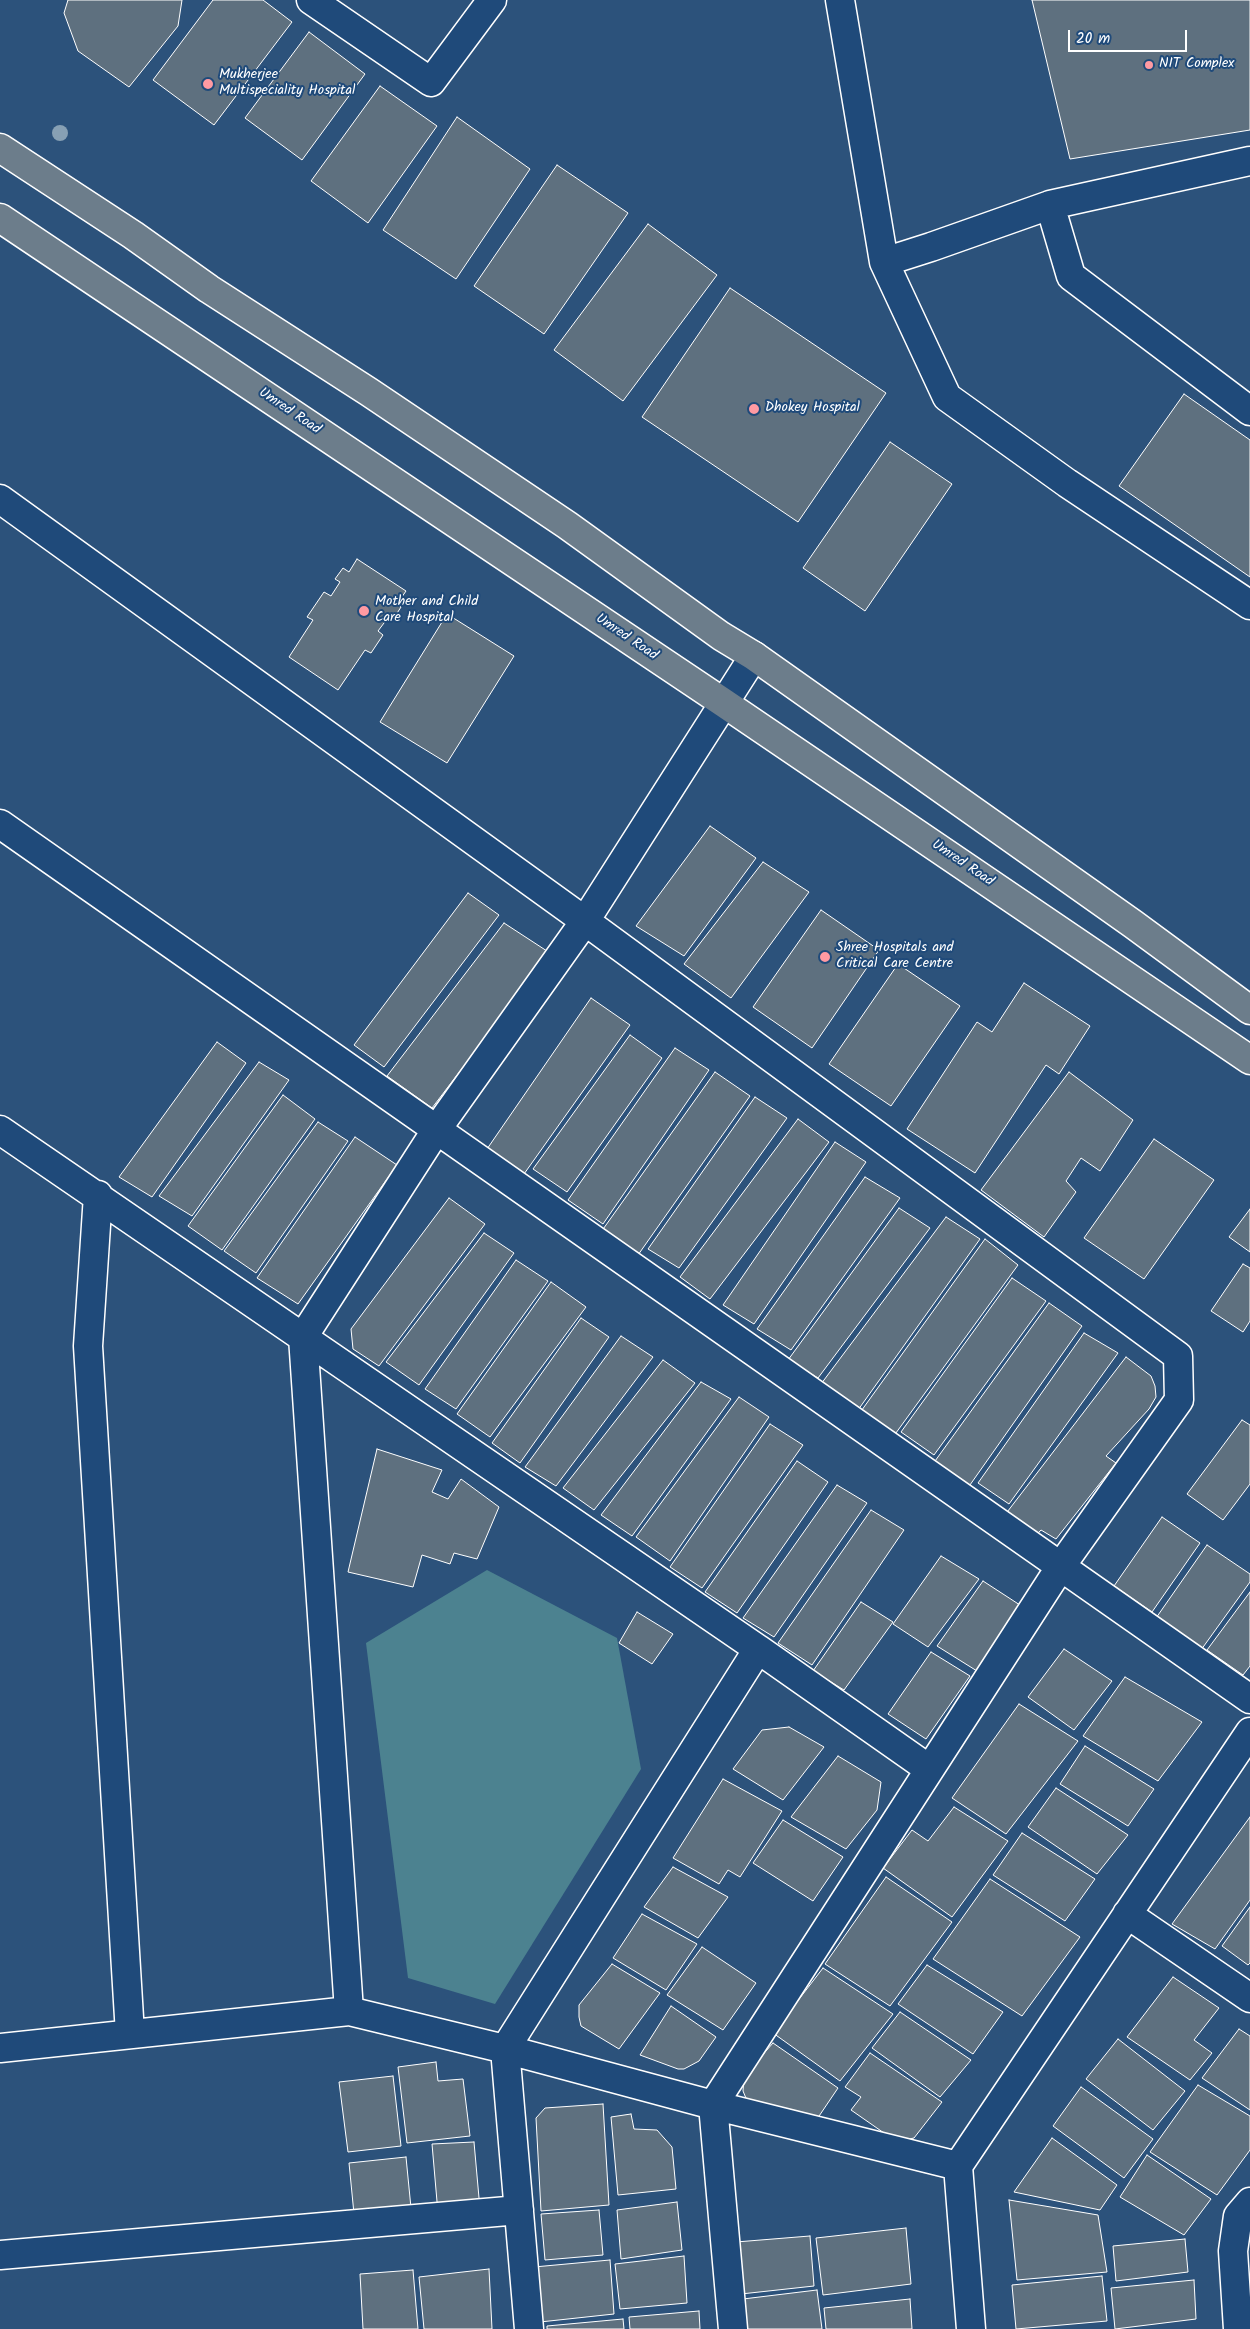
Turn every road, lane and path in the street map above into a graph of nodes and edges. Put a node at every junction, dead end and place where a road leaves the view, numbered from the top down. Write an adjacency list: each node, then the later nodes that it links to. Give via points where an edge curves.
1 (311, 0): 2 (street, via 431,82)
2 (492, 0)
3 (840, 0): 8 (street)
4 (0, 148): 12 (main road, via 567,524 720,636)
5 (1250, 161): 6 (street)
6 (1050, 205): 8 (street); 9 (street, via 1071,276)
7 (0, 218): 13 (main road, Umred Road)
8 (884, 262): 11 (street, via 948,398 1067,483)
9 (1250, 411)
10 (0, 499): 15 (street)
11 (1250, 605)
12 (754, 656): 13 (street); 16 (main road, via 1134,924)
13 (724, 703): 15 (street); 17 (main road, Umred Road)
14 (0, 824): 19 (street)
15 (585, 920): 19 (street); 22 (street, via 1178,1356 1179,1400)
16 (1250, 1010)
17 (1250, 1060)
18 (0, 1130): 20 (street)
19 (437, 1130): 21 (street); 22 (street)
20 (98, 1195): 21 (street); 30 (street, via 88,1346)
21 (303, 1337): 23 (street); 29 (street)
22 (1061, 1566): 24 (street); 26 (street)
23 (758, 1649): 26 (street); 32 (street)
24 (1250, 1699)
25 (1250, 1732): 27 (street)
26 (929, 1769): 33 (street)
27 (1127, 1914): 28 (street); 34 (street)
28 (1250, 1998)
29 (349, 2011): 30 (street); 32 (street)
30 (130, 2034): 31 (street)
31 (0, 2048)
32 (505, 2049): 33 (street); 36 (street)
33 (713, 2105): 34 (street); 39 (street)
34 (958, 2166): 40 (street)
35 (1250, 2202): 41 (street, via 1238,2216 1233,2251)
36 (519, 2210): 37 (street); 38 (street)
37 (0, 2255)
38 (529, 2329)
39 (733, 2329)
40 (971, 2329)
41 (1238, 2329)

